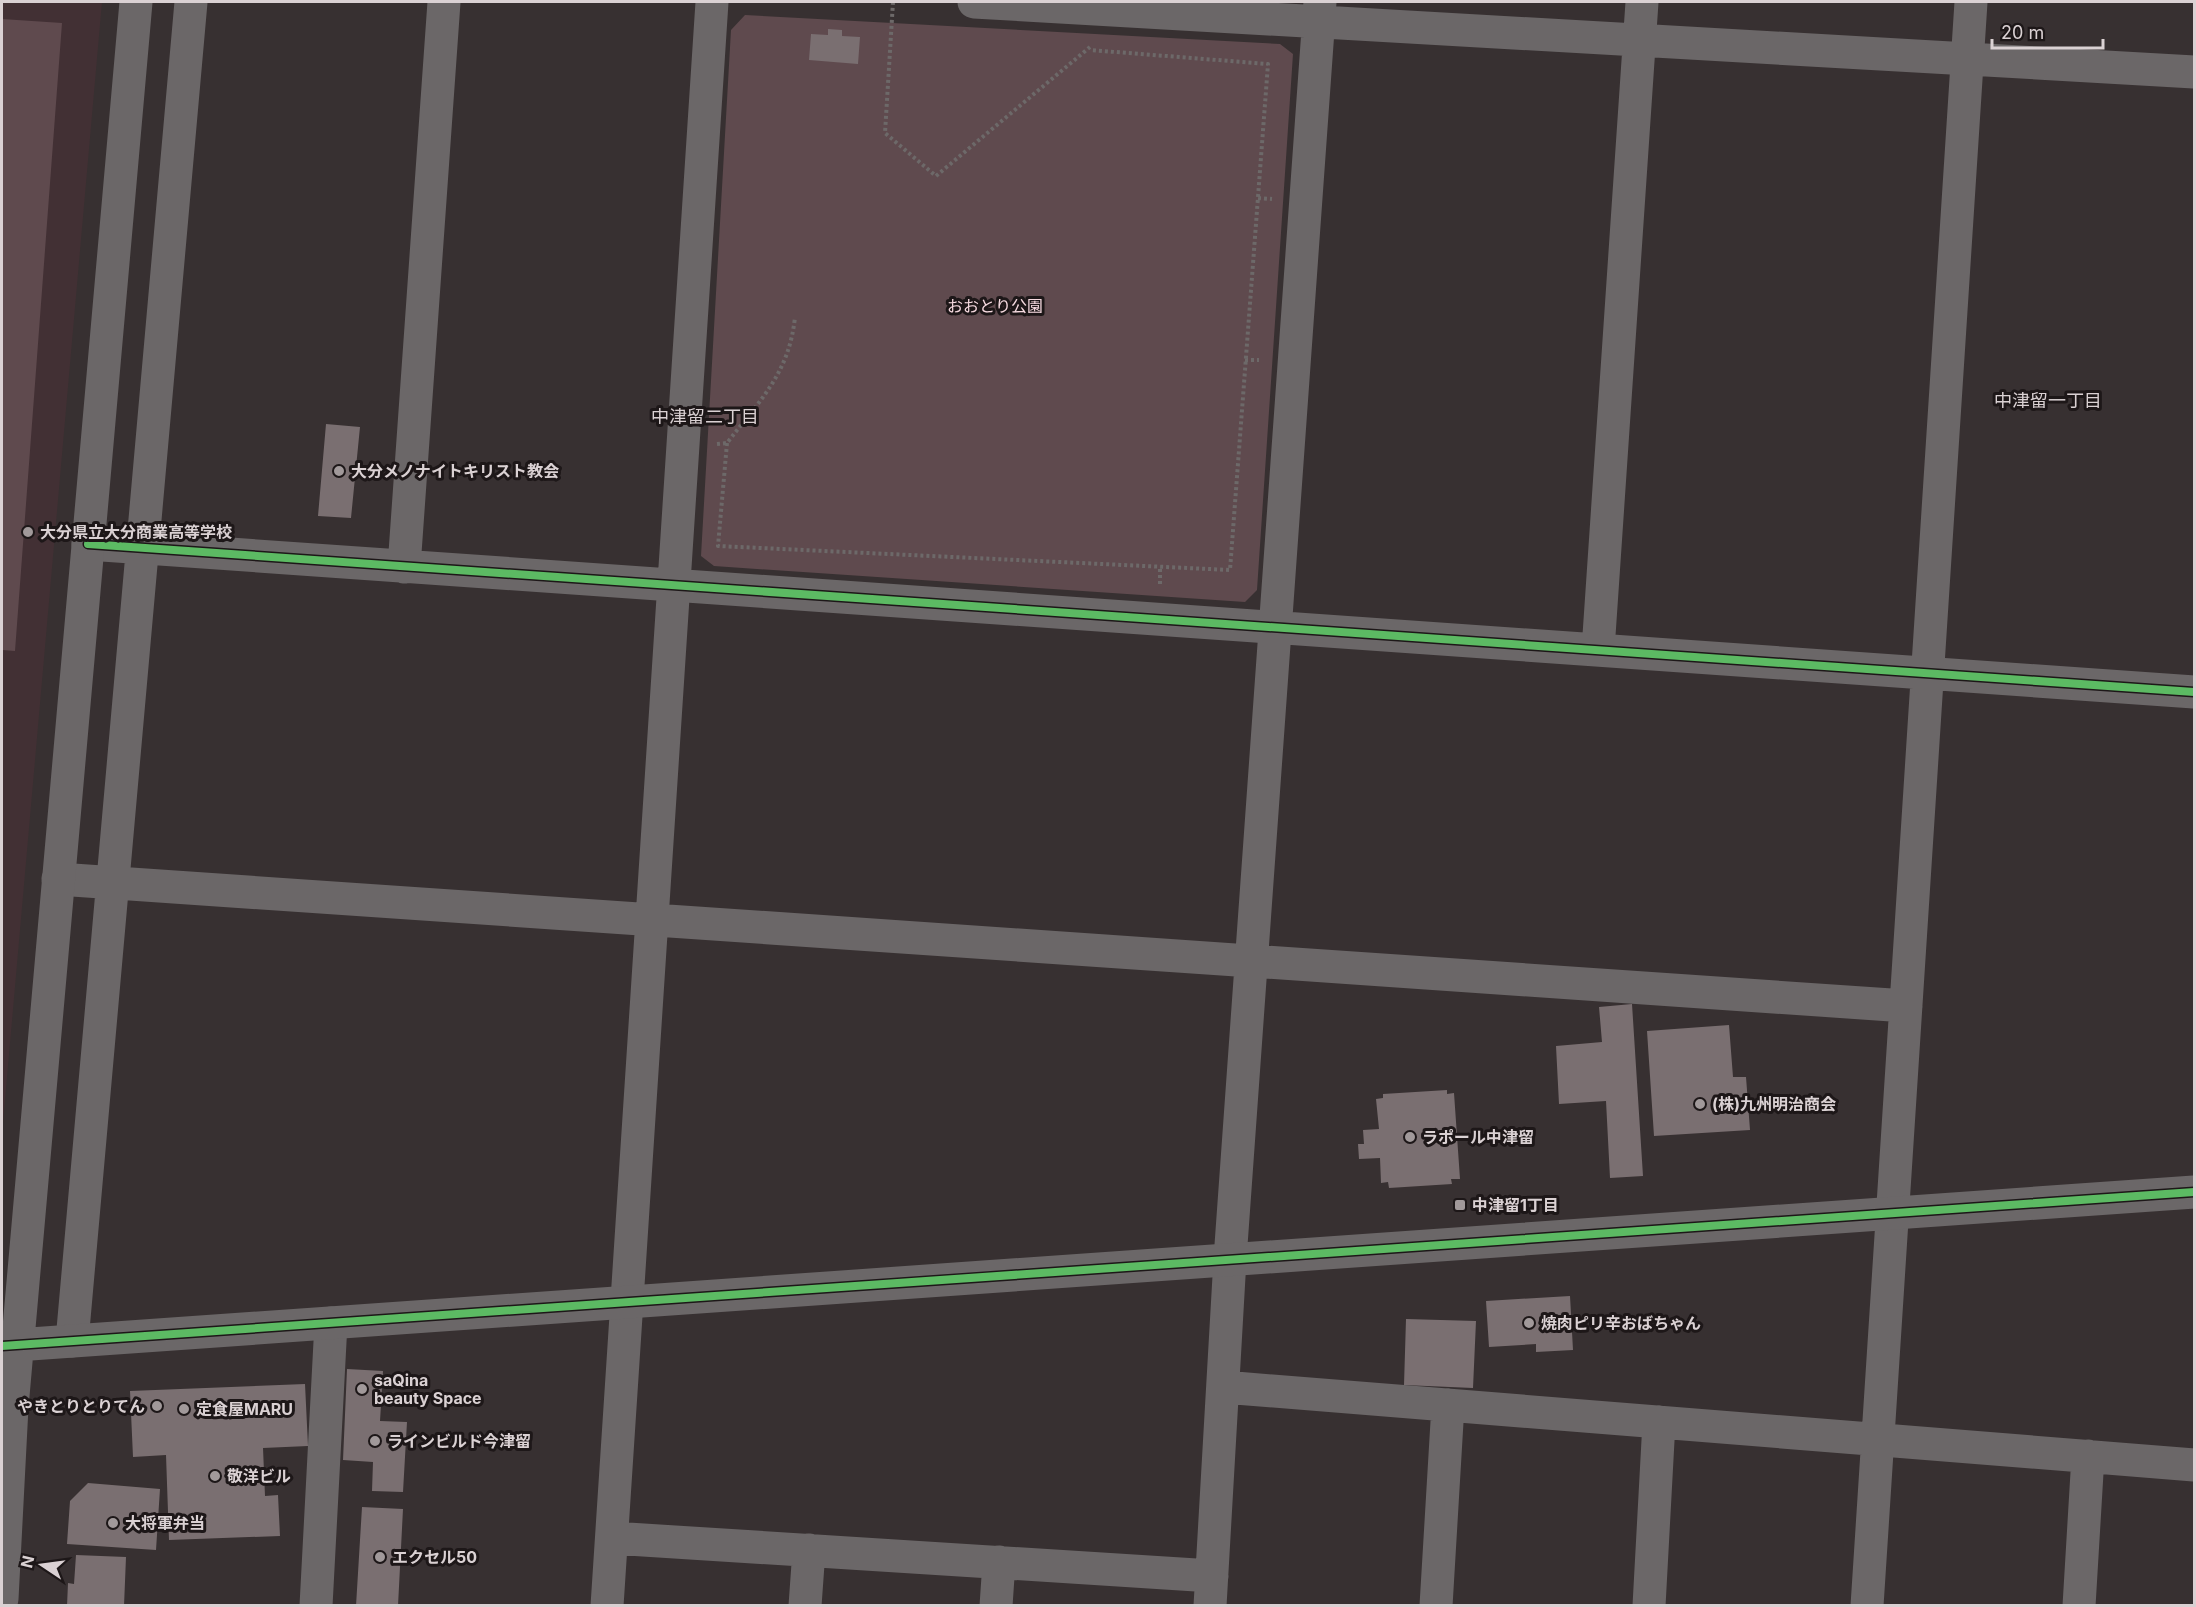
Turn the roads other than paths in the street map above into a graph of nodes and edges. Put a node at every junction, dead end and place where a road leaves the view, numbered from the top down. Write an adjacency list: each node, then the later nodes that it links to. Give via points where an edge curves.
1 (136, 2): 13 (street)
2 (191, 2): 14 (street)
3 (444, 2): 15 (street)
4 (712, 2): 16 (street)
5 (974, 2): 8 (street)
6 (1642, 2): 10 (street)
7 (1971, 2): 11 (street)
8 (1015, 3): 9 (street)
9 (1319, 11): 10 (street); 17 (street)
10 (1640, 40): 11 (street); 18 (street)
11 (1968, 59): 12 (street); 19 (street)
12 (2194, 72)
13 (88, 544): 14 (street); 21 (street)
14 (142, 548): 15 (street); 22 (street)
15 (404, 567): 16 (street)
16 (674, 585): 17 (street); 23 (street)
17 (1275, 628): 18 (street); 24 (street)
18 (1598, 650): 19 (street)
19 (1928, 674): 20 (street); 25 (street)
20 (2194, 692)
21 (58, 879): 22 (street); 32 (street)
22 (112, 882): 23 (street); 31 (street)
23 (652, 920): 24 (street); 29 (street)
24 (1252, 961): 25 (street); 28 (street)
25 (1906, 1006): 27 (street)
26 (2194, 1191): 27 (street)
27 (1893, 1213): 28 (street); 36 (street)
28 (1230, 1259): 29 (street); 33 (street)
29 (627, 1302): 30 (street); 39 (street)
30 (331, 1323): 31 (street); 44 (street)
31 (72, 1341): 32 (street)
32 (9, 1345): 43 (street)
33 (1223, 1387): 34 (street); 42 (street)
34 (1448, 1405): 35 (street); 48 (street)
35 (1659, 1422): 36 (street); 49 (street)
36 (1878, 1439): 37 (street); 50 (street)
37 (2088, 1456): 38 (street); 51 (street)
38 (2194, 1465)
39 (612, 1538): 40 (street); 45 (street)
40 (808, 1550): 41 (street); 46 (street)
41 (999, 1563): 42 (street); 47 (street)
42 (1211, 1591)
43 (2, 1599)
44 (316, 1605)
45 (607, 1605)
46 (805, 1605)
47 (996, 1605)
48 (1436, 1605)
49 (1649, 1605)
50 (1867, 1605)
51 (2079, 1605)

